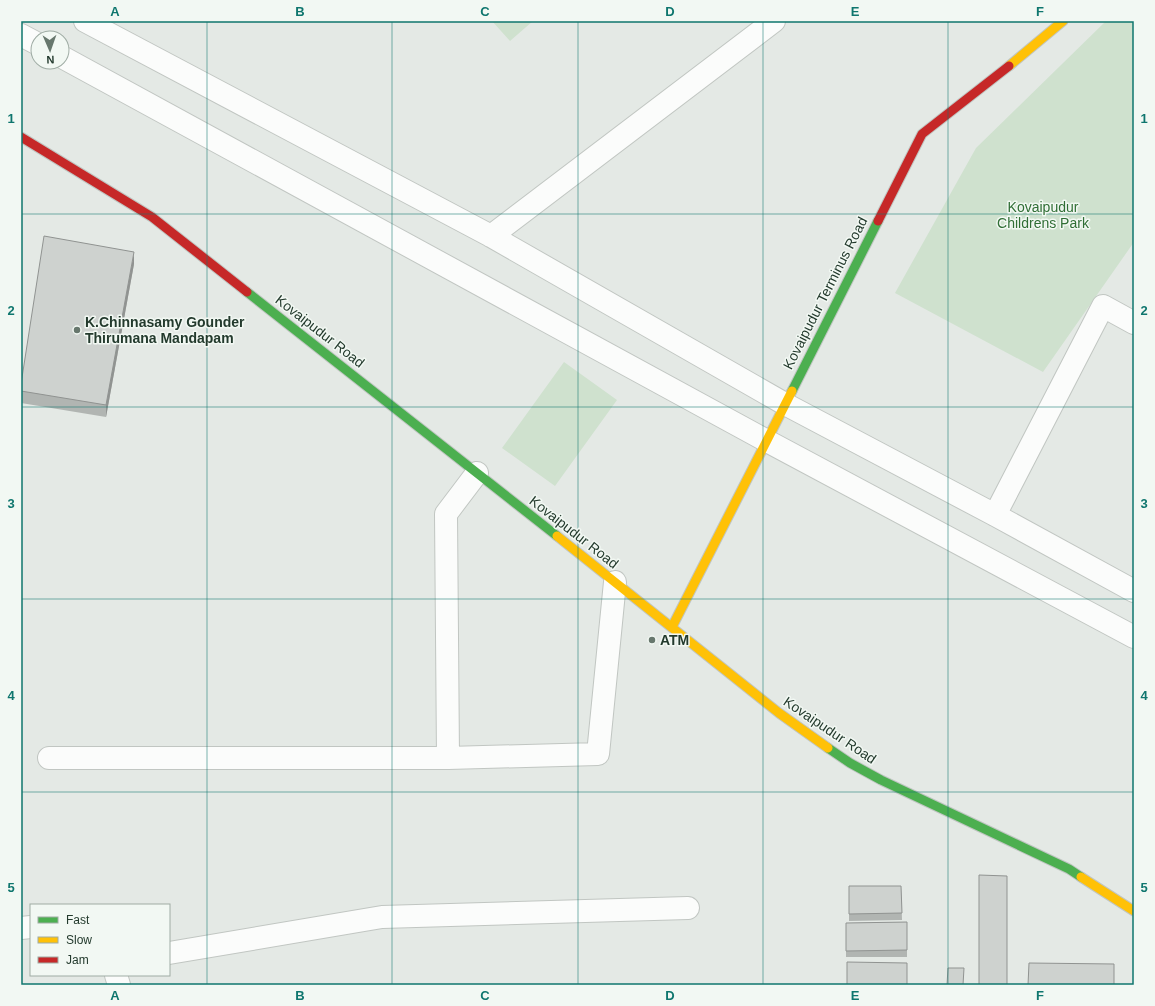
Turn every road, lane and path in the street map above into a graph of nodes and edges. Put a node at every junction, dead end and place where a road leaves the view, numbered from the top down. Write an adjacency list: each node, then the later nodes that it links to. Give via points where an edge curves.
1 (85, 21): 8 (street)
2 (774, 21): 8 (street)
3 (1063, 21): 10 (main road, Kovaipudur Terminus Road, via 922,134)
4 (21, 35): 5 (street)
5 (30, 40)
6 (70, 61): 11 (street)
7 (21, 137): 12 (main road, Kovaipudur Road, via 152,217)
8 (491, 236): 10 (street)
9 (1134, 323): 13 (street, via 1103,306)
10 (785, 404): 11 (main road, Kovaipudur Terminus Road); 13 (street)
11 (766, 441): 16 (main road, Kovaipudur Terminus Road); 17 (street)
12 (477, 473): 14 (main road, Kovaipudur Road); 19 (street, via 446,514)
13 (995, 515): 15 (street)
14 (615, 582): 16 (main road, Kovaipudur Road); 19 (street, via 598,754)
15 (1134, 591)
16 (672, 626): 21 (main road, Kovaipudur Road, via 779,713 850,763 1069,869)
17 (1134, 637)
18 (48, 758): 19 (street)
19 (448, 758)
20 (688, 908): 22 (street, via 382,917)
21 (1134, 911)
22 (170, 953)

